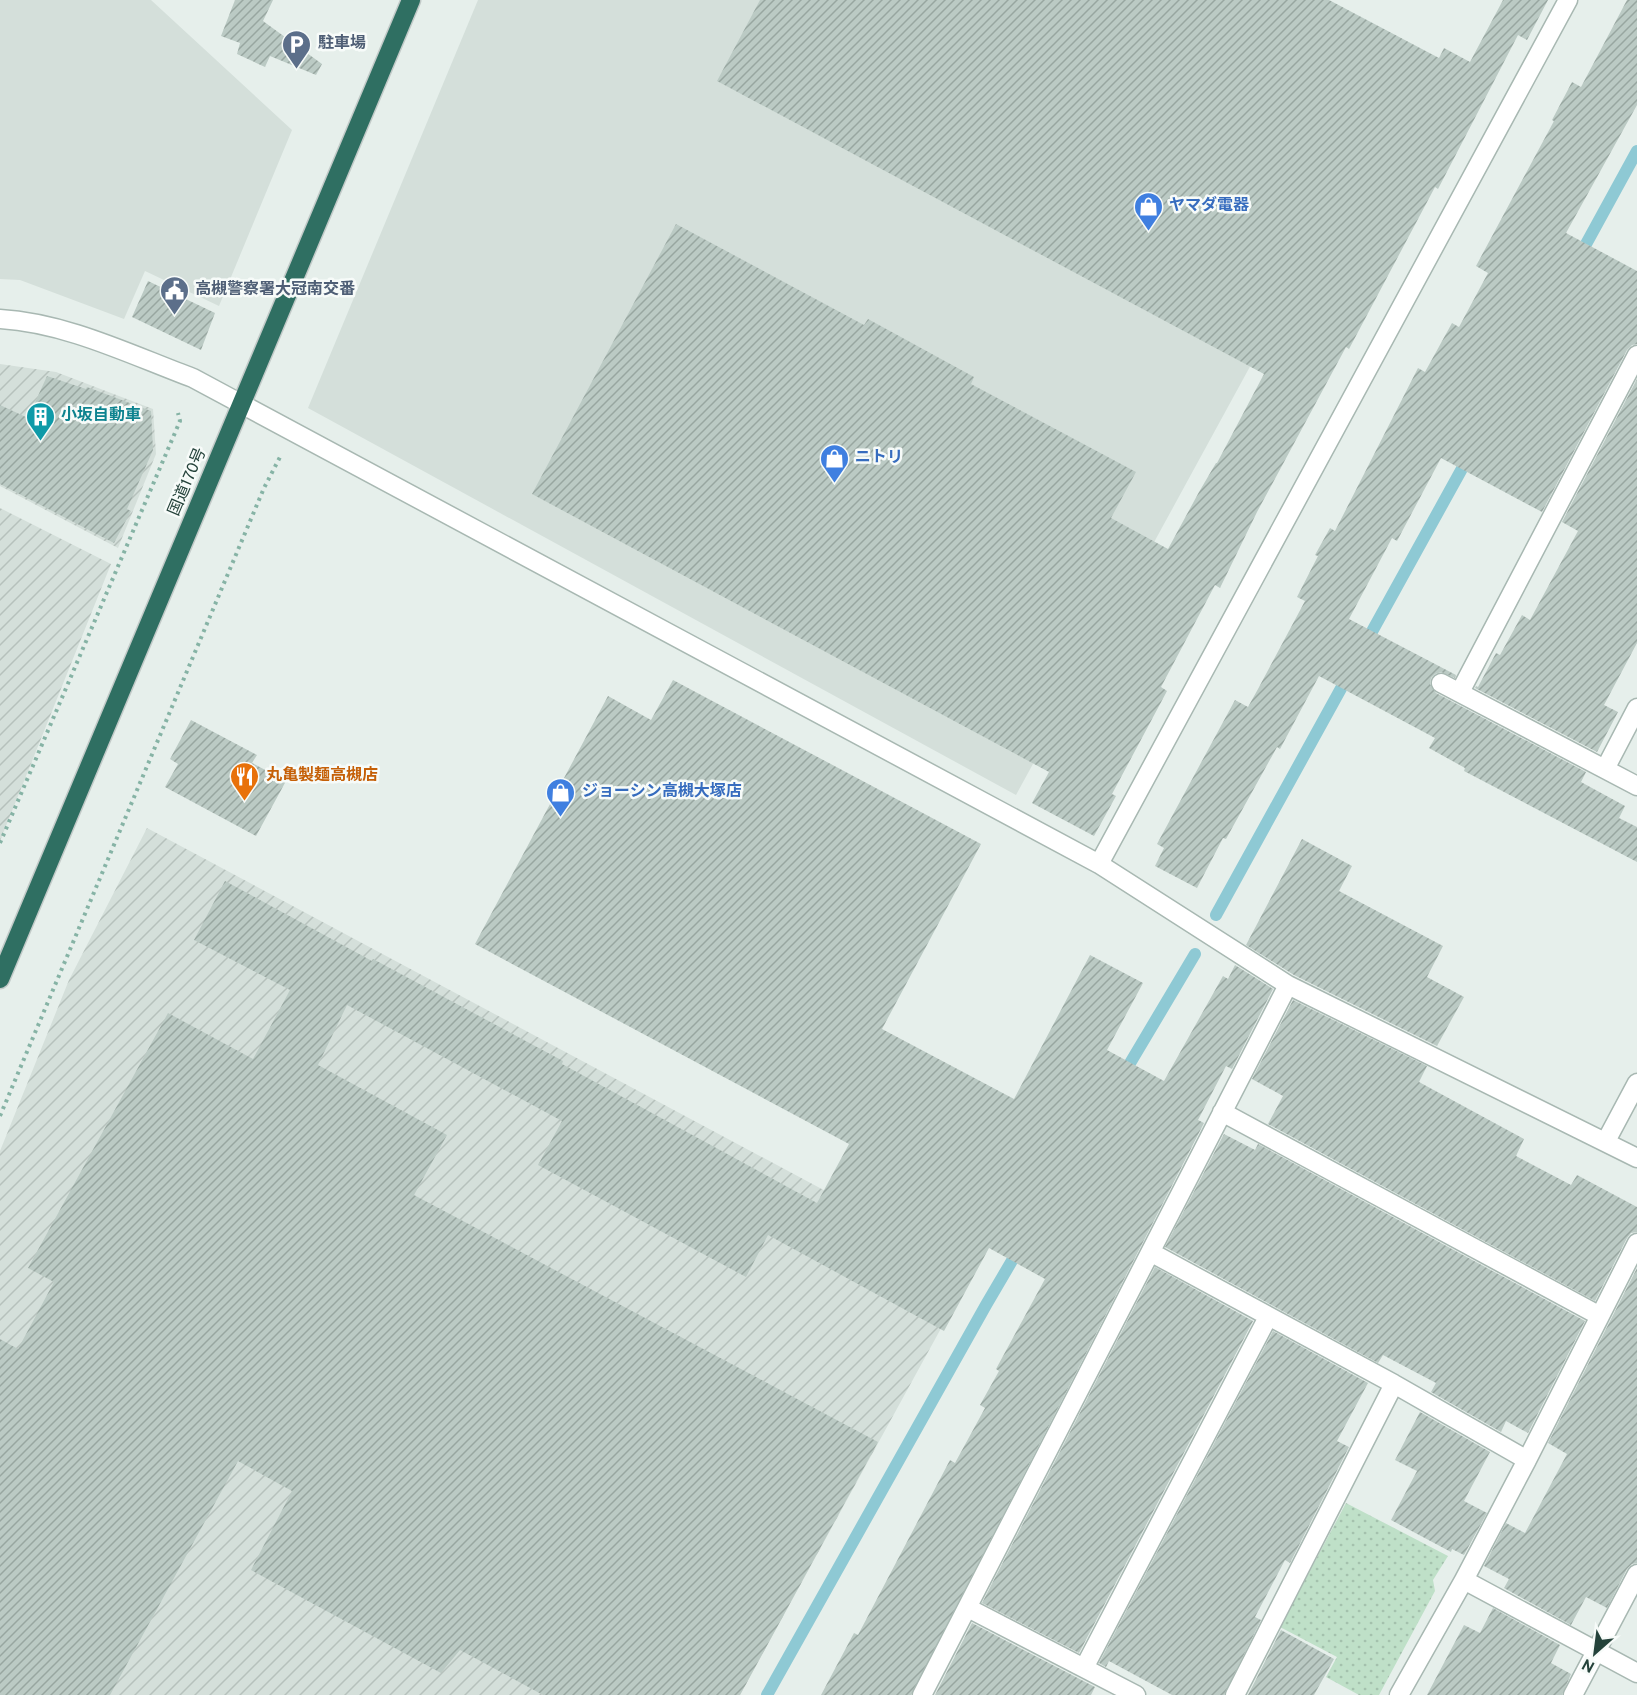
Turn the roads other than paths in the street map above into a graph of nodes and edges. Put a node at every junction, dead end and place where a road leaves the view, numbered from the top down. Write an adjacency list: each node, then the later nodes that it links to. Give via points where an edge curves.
1 (411, 0): 5 (highway, 国道170号)
2 (1568, 0): 11 (street)
3 (0, 319): 5 (street, via 89,339 193,378)
4 (1637, 355): 7 (street)
5 (241, 404): 11 (street); 12 (highway, 国道170号)
6 (1441, 683): 7 (street)
7 (1460, 692): 9 (street)
8 (1637, 708): 9 (street)
9 (1605, 769): 10 (street)
10 (1637, 786)
11 (1099, 864): 13 (street)
12 (0, 980)
13 (1288, 985): 15 (street); 16 (street)
14 (1637, 1083): 16 (street)
15 (1222, 1112): 19 (street); 20 (street)
16 (1606, 1142): 17 (street)
17 (1637, 1158)
18 (1637, 1243): 20 (street)
19 (1152, 1253): 21 (street); 26 (street)
20 (1600, 1316): 23 (street)
21 (1268, 1317): 22 (street); 28 (street)
22 (1394, 1384): 23 (street); 32 (street)
23 (1527, 1460): 25 (street)
24 (1637, 1574): 27 (street)
25 (1464, 1580): 27 (street); 33 (street)
26 (968, 1608): 28 (street); 30 (street)
27 (1596, 1651): 29 (street); 34 (street)
28 (1084, 1668): 31 (street)
29 (1637, 1673)
30 (922, 1695)
31 (1136, 1695)
32 (1235, 1695)
33 (1399, 1695)
34 (1573, 1695)

